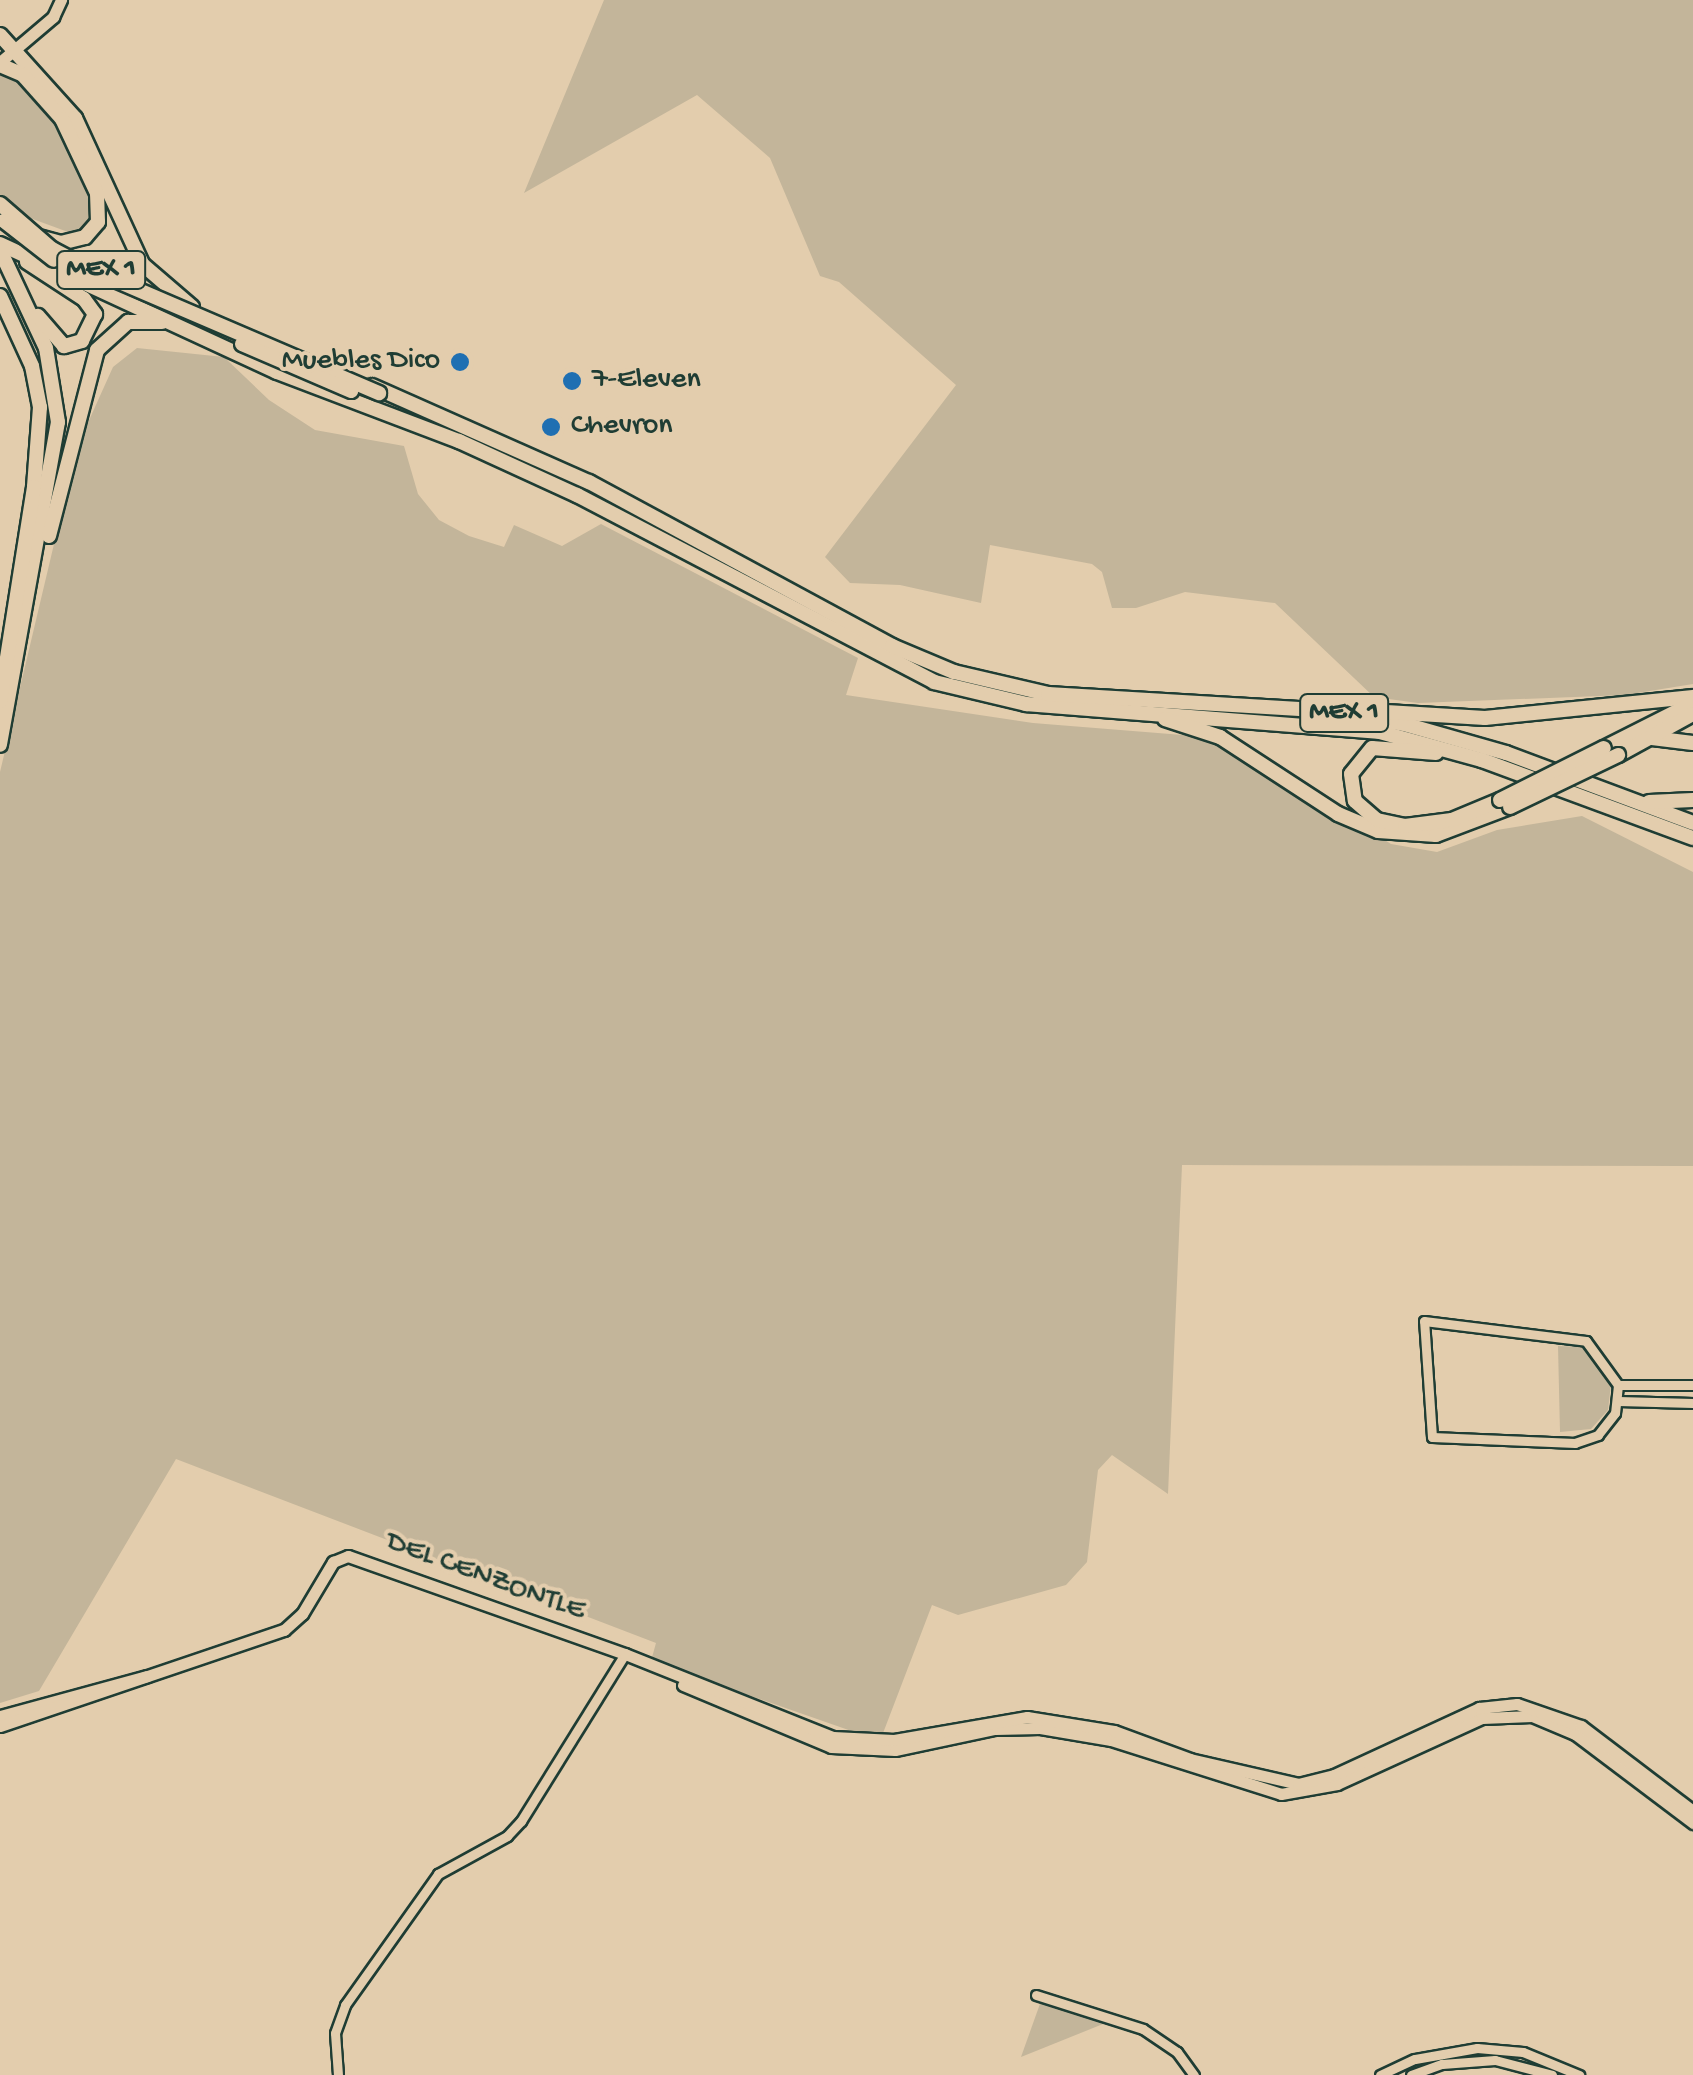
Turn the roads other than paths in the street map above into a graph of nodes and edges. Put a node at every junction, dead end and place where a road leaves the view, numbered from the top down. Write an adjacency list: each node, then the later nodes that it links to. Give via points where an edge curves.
1 (62, 0): 3 (main road, via 53,18)
2 (0, 34): 3 (highway)
3 (16, 53): 4 (main road); 5 (main road); 12 (highway, via 74,118 142,264)
4 (0, 64): 5 (highway)
5 (18, 72): 8 (highway, via 76,143 98,193 99,213 92,231 70,243)
6 (0, 204): 17 (highway, bridge, via 52,249 88,268)
7 (0, 216): 17 (highway, bridge, via 68,267)
8 (6, 227): 12 (highway, MEX 1)
9 (5, 248): 11 (highway); 11 (highway, via 84,299 94,322 82,342 64,346); 14 (highway, MEX 1)
10 (0, 296): 15 (highway)
11 (29, 307): 19 (highway, via 54,376 58,422)
12 (192, 307): 16 (highway, MEX 1)
13 (0, 323): 15 (highway)
14 (176, 324): 18 (highway, MEX 1); 19 (highway, via 128,322 97,350)
15 (32, 366): 21 (highway, via 40,407 34,487)
16 (396, 397): 17 (highway); 22 (highway, MEX 1, via 589,482 933,664 1027,691)
17 (378, 398): 18 (highway)
18 (396, 416): 24 (highway, MEX 1, via 577,495 822,627 954,688 1026,704)
19 (32, 584): 27 (highway)
20 (1693, 700): 22 (highway, via 1498,718); 28 (highway)
21 (0, 701)
22 (1350, 714): 30 (highway, MEX 1, via 1455,738)
23 (1693, 714): 25 (highway)
24 (1156, 715): 29 (highway, MEX 1, via 1358,728); 31 (highway, via 1220,736 1338,814 1378,832 1436,834)
25 (1646, 739): 26 (highway); 28 (highway)
26 (1693, 743)
27 (0, 745)
28 (1611, 752): 31 (highway, bridge)
29 (1482, 760): 31 (highway, via 1372,748 1356,763 1351,788 1363,811 1405,826); 34 (highway, MEX 1)
30 (1634, 801): 32 (highway); 33 (highway, MEX 1)
31 (1505, 803)
32 (1693, 803)
33 (1693, 823)
34 (1693, 838)
35 (1618, 1384): 36 (street); 37 (street); 37 (street, via 1602,1356 1578,1338 1424,1321 1432,1437 1583,1442 1604,1429)
36 (1693, 1386)
37 (1618, 1402): 38 (street)
38 (1693, 1403)
39 (620, 1655): 40 (main road, DEL CENZONTLE, via 357,1557 340,1558 284,1630); 43 (main road, DEL CENZONTLE, via 806,1734 881,1742 994,1719 1039,1719 1125,1734 1265,1781 1308,1788); 47 (street, via 507,1836 438,1874 345,2005 335,2033)
40 (147, 1676): 41 (main road); 42 (main road)
41 (0, 1716)
42 (0, 1726)
43 (1419, 1741): 44 (main road, via 1479,1708 1517,1704 1550,1710); 45 (main road, via 1482,1718 1546,1720)
44 (1693, 1810)
45 (1693, 1823)
46 (1036, 1994): 48 (street, via 1143,2029 1177,2052)
47 (338, 2075)
48 (1194, 2075)
49 (1380, 2075): 52 (street, via 1440,2053 1488,2048 1523,2052)
50 (1411, 2075): 51 (street, via 1442,2064 1495,2060)
51 (1552, 2075)
52 (1578, 2075)

